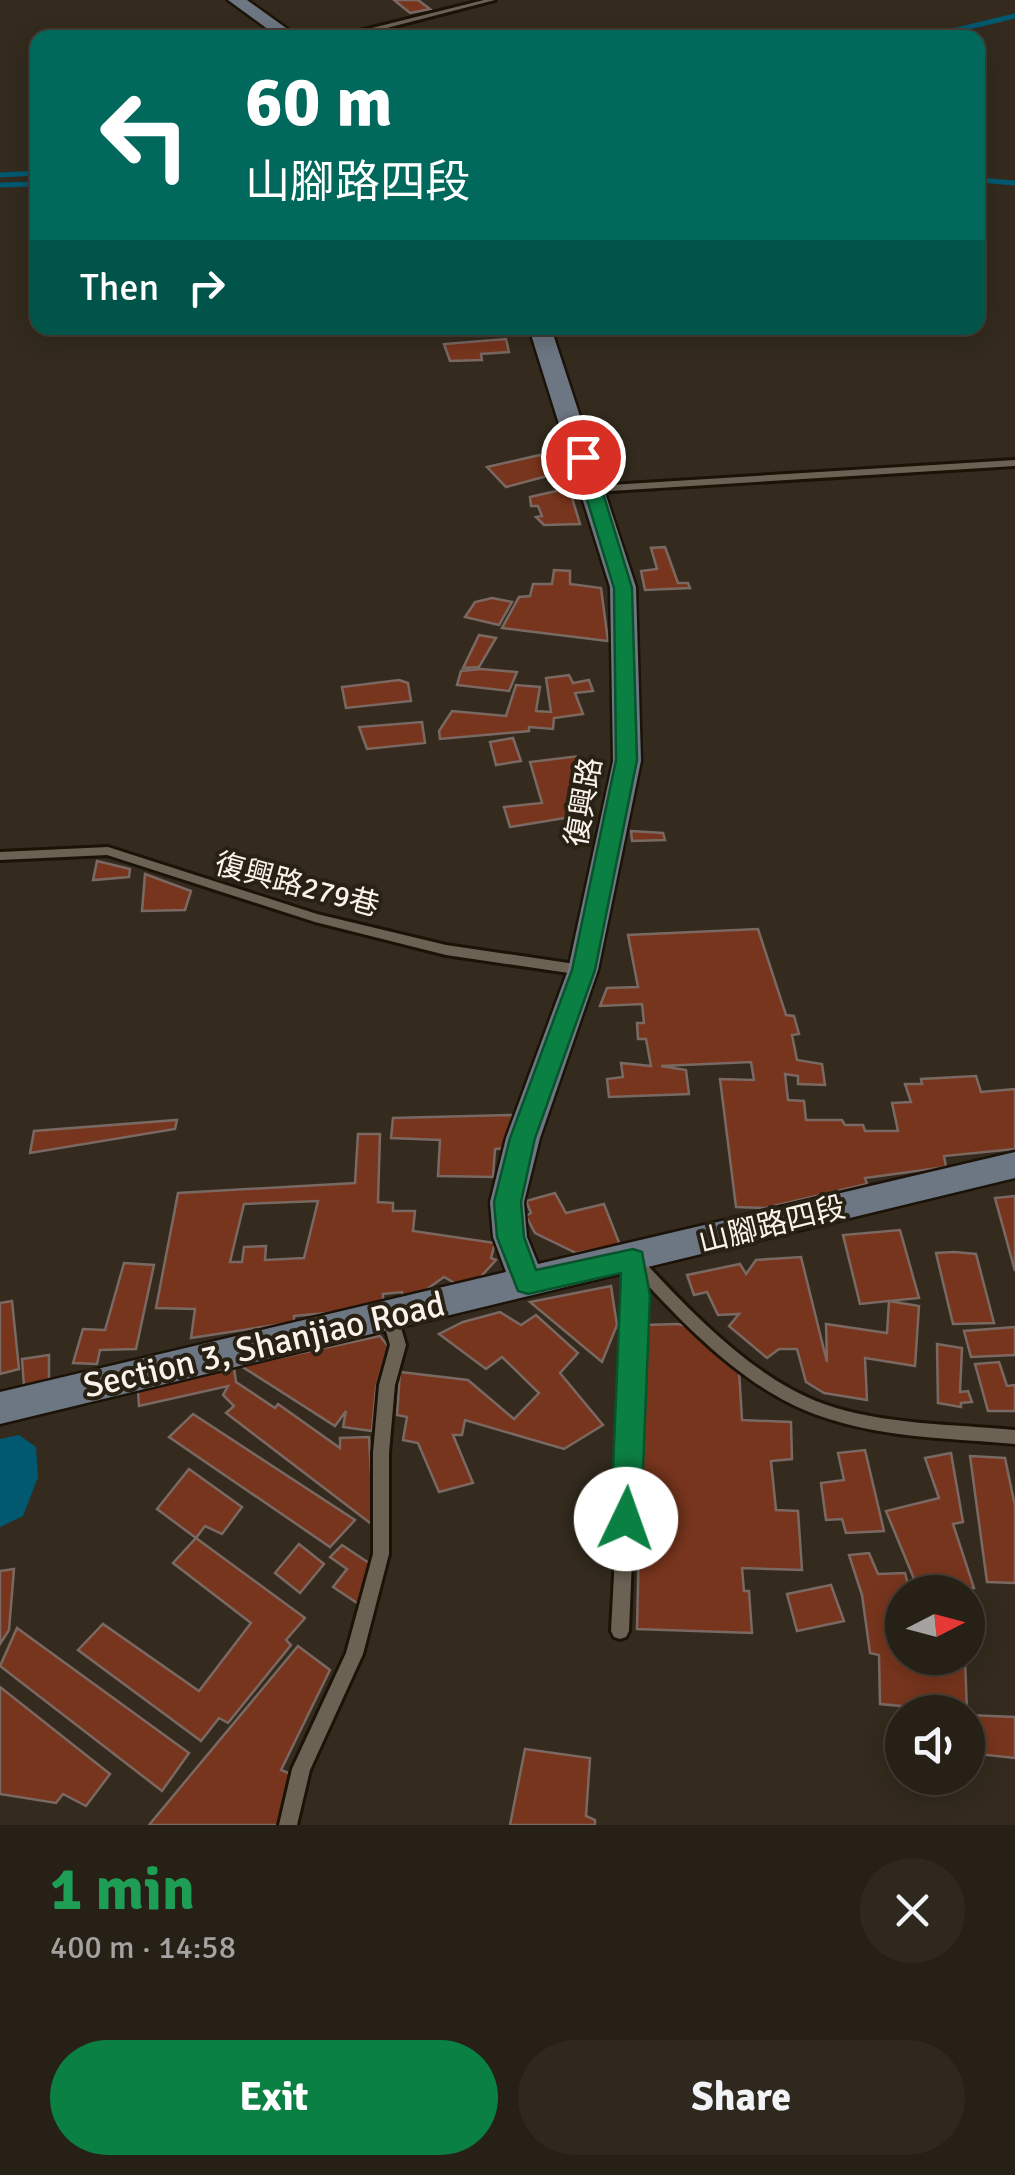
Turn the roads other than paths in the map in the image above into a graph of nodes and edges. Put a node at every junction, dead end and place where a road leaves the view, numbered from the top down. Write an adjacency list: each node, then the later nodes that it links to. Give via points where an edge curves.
1 (236, 0): 3 (street)
2 (492, 0): 4 (lane)
3 (280, 30)
4 (372, 30)
5 (542, 335): 7 (street, 復興路)
6 (1015, 463): 7 (lane)
7 (594, 490): 9 (street, 復興路, via 623,588 627,760)
8 (0, 856): 9 (lane, 復興路279巷, via 108,852 315,918 446,950)
9 (584, 970): 12 (street, 復興路, via 523,1138 508,1202 510,1237)
10 (1015, 1165): 11 (street, 山腳路四段)
11 (633, 1260): 12 (street, 山腳路四段); 15 (lane, via 742,1364 798,1401 866,1420); 16 (lane)
12 (528, 1283): 13 (street, Section 3, Shanjiao Road)
13 (389, 1314): 14 (street, Section 3, Shanjiao Road); 17 (lane, via 398,1345 382,1436 382,1554 354,1654 301,1769)
14 (0, 1408)
15 (1015, 1437)
16 (620, 1631)
17 (288, 1825)

